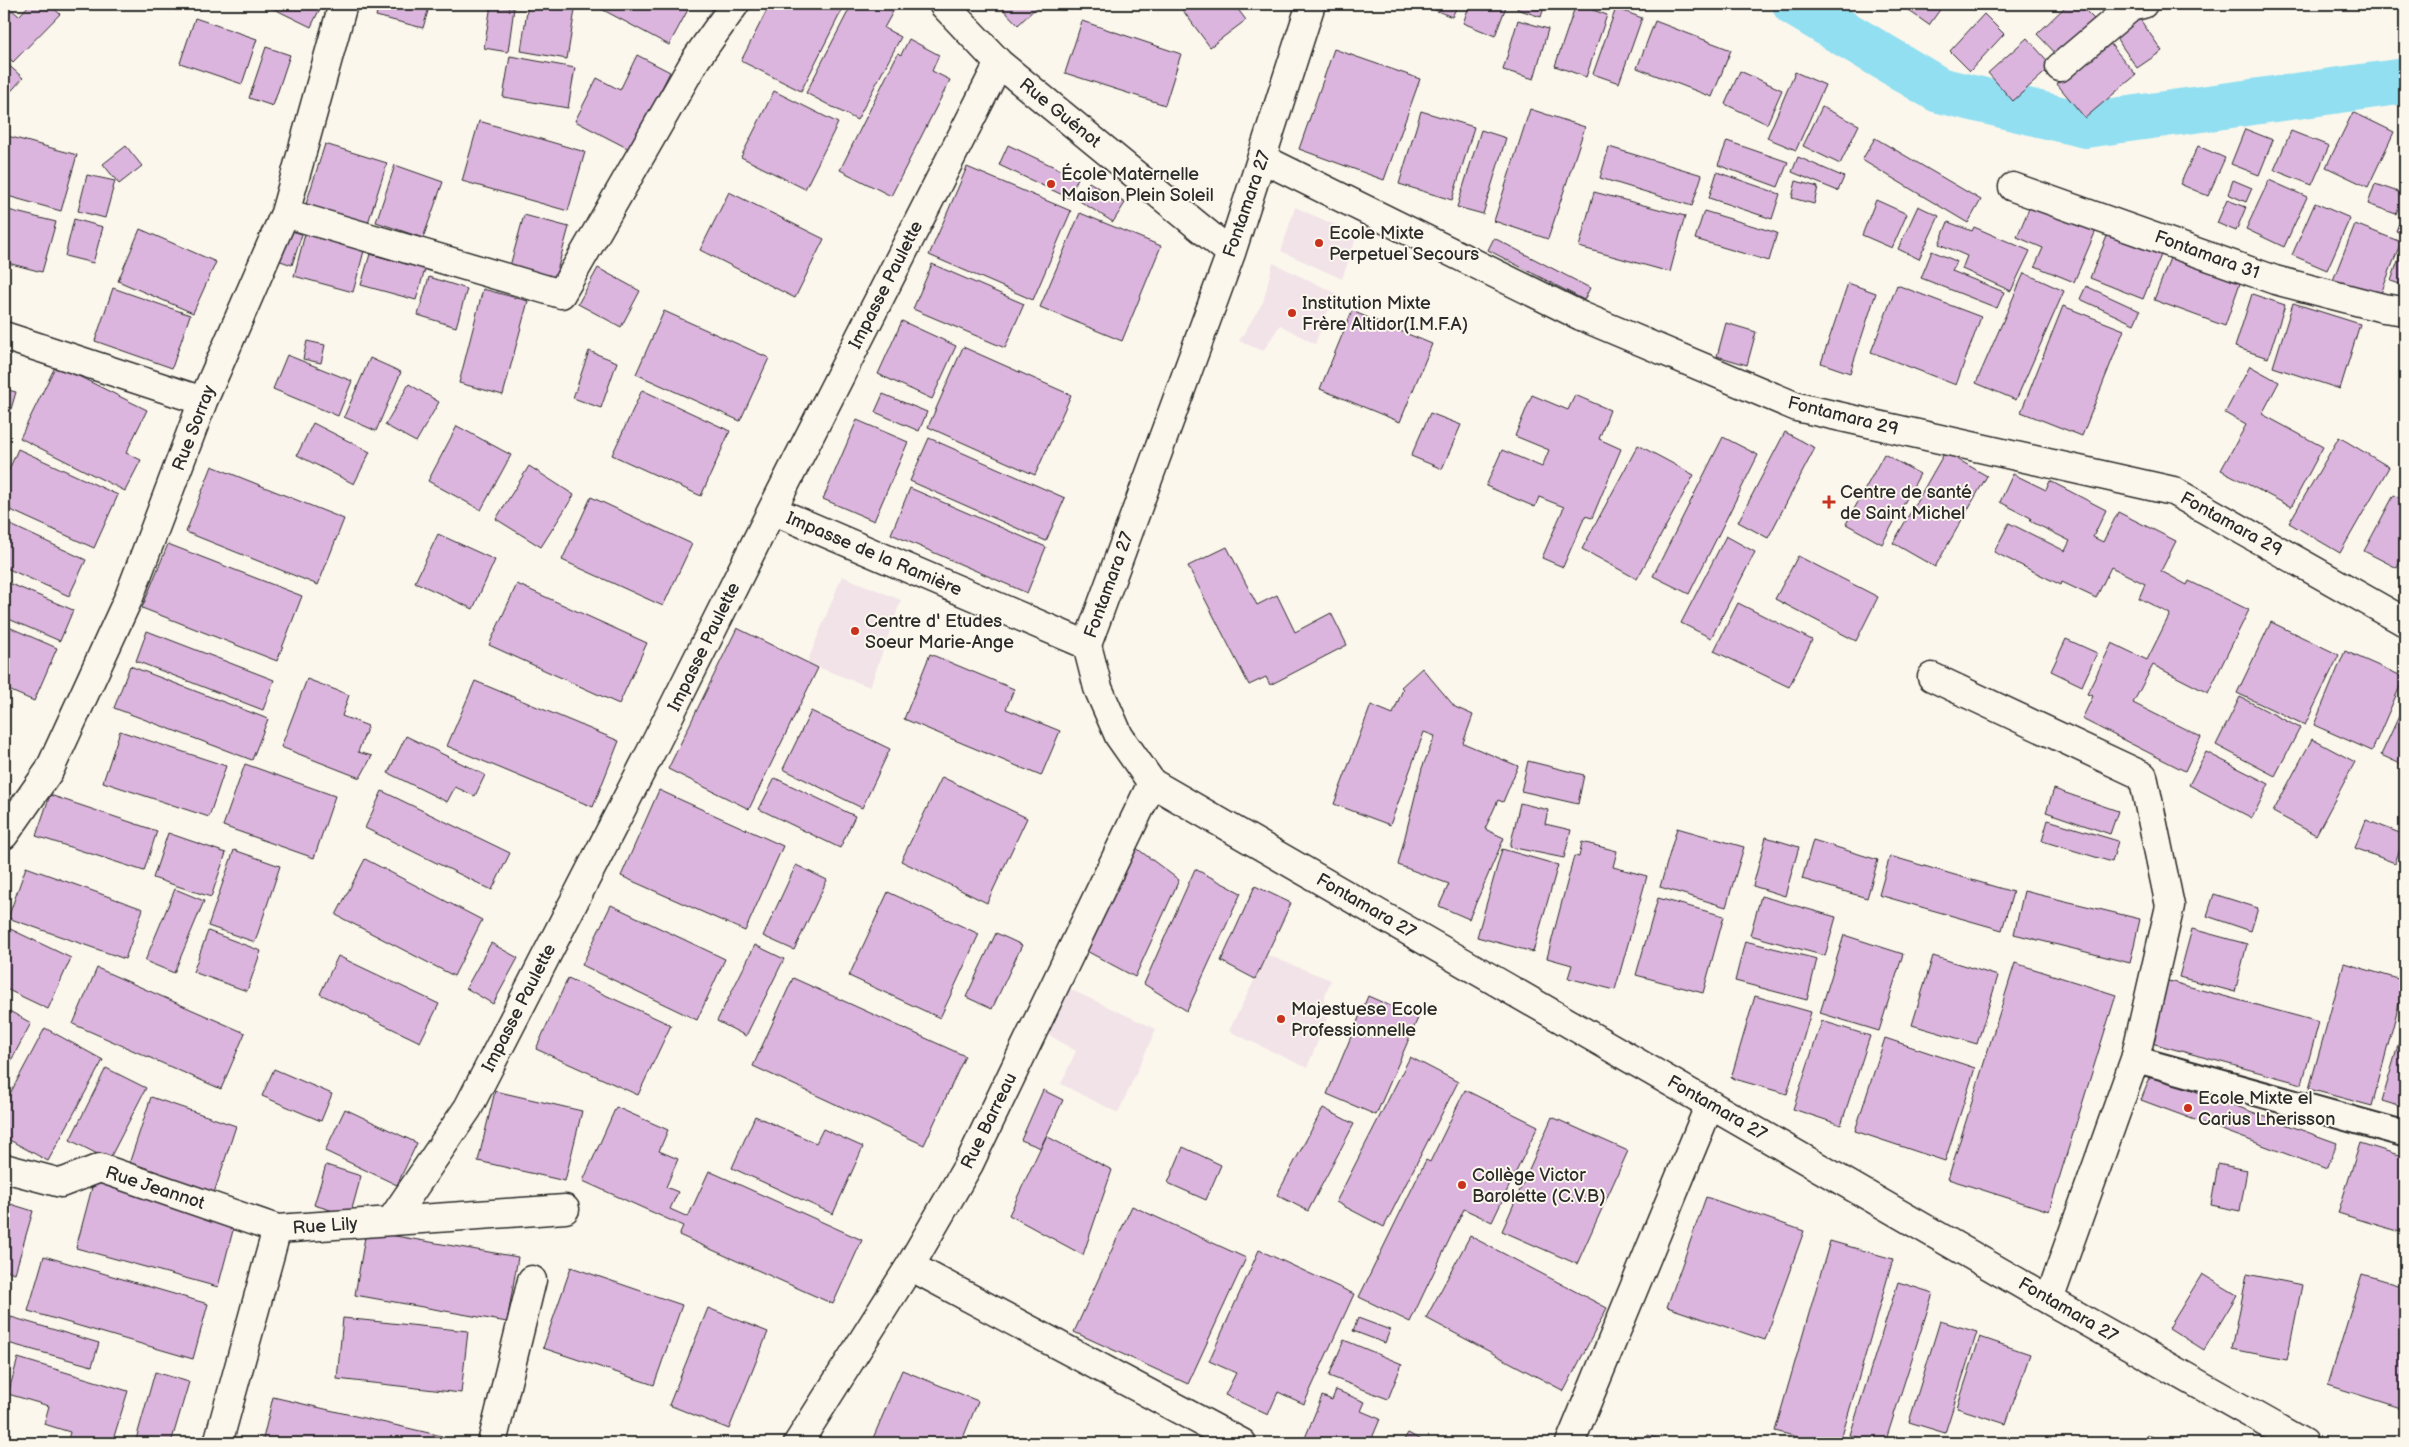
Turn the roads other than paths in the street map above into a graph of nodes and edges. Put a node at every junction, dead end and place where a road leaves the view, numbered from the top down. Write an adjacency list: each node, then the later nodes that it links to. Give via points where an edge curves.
1 (342, 4): 10 (street, Rue Sorray)
2 (735, 4): 10 (street, via 696,59 561,294)
3 (943, 4): 6 (street, Rue Guénot)
4 (1311, 4): 8 (street, Fontamara 27)
5 (2143, 4): 7 (street, via 2130,7)
6 (999, 63): 11 (street, Rue Guénot); 15 (street, Impasse Paulette)
7 (2060, 68)
8 (1263, 159): 11 (street, Fontamara 27); 16 (street, Fontamara 29, via 1581,316 1797,407 2173,492)
9 (2013, 187): 12 (street, Fontamara 31, via 2274,280)
10 (286, 212): 14 (street, Rue Sorray)
11 (1231, 253): 17 (street, Fontamara 27)
12 (2405, 311)
13 (4, 336): 14 (street)
14 (203, 401): 20 (street, Rue Sorray, via 130,597 49,771)
15 (772, 510): 17 (street, Impasse de la Ramière); 26 (street, Impasse Paulette, via 468,1108)
16 (2405, 622)
17 (1087, 645): 19 (street, Fontamara 27, via 1098,688 1119,736)
18 (1932, 677): 21 (street, via 2143,776 2170,906)
19 (1152, 784): 22 (street, Fontamara 27); 28 (street, Rue Barreau, via 969,1164)
20 (4, 835)
21 (2135, 1059): 23 (lane); 30 (street)
22 (1710, 1104): 30 (street, Fontamara 27); 35 (street)
23 (2405, 1134)
24 (4, 1168): 27 (street, Rue Jeannot, via 60,1183 100,1168)
25 (564, 1209): 26 (street, Rue Lily)
26 (391, 1221): 27 (street, Rue Lily)
27 (277, 1229): 31 (street, Rue Lily)
28 (910, 1266): 33 (street, Rue Barreau); 34 (street)
29 (532, 1280): 32 (street)
30 (2049, 1300): 36 (street, Fontamara 27)
31 (218, 1443)
32 (492, 1443)
33 (798, 1443)
34 (1242, 1443)
35 (1570, 1443)
36 (2303, 1443)

